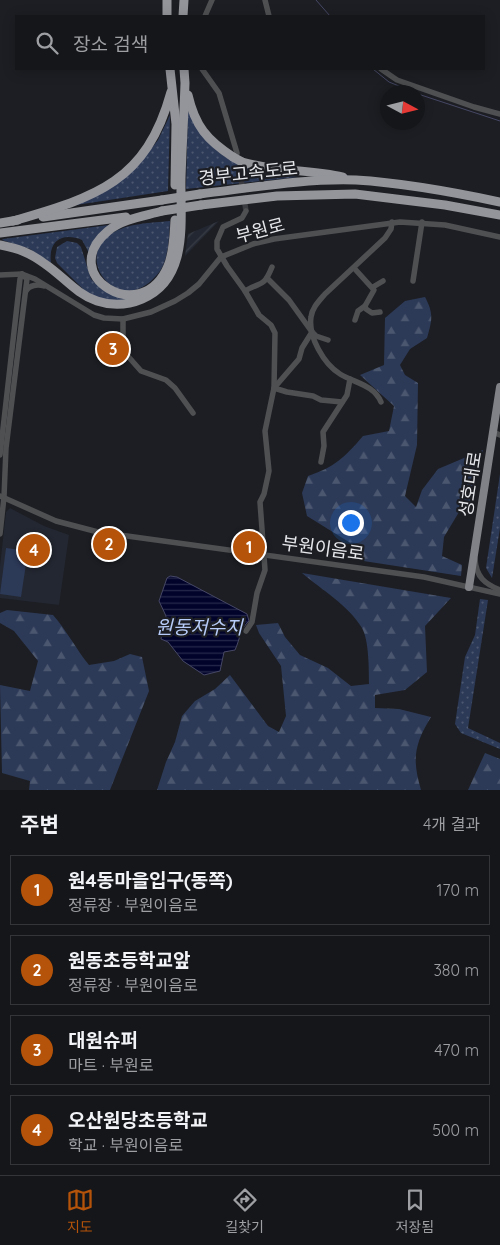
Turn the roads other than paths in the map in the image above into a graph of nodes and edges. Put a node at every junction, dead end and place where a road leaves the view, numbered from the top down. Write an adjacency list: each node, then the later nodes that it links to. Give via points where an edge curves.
1 (168, 0): 5 (highway)
2 (184, 0): 6 (highway)
3 (212, 0): 7 (street)
4 (265, 0): 8 (street)
5 (167, 15)
6 (183, 15)
7 (205, 15)
8 (269, 15)
9 (170, 70): 14 (highway)
10 (184, 70): 13 (highway)
11 (203, 70): 16 (street, via 218,93)
12 (382, 70): 15 (street, via 397,80)
13 (185, 83): 16 (highway, via 200,129 214,144); 30 (highway, via 180,241 174,267 161,288 125,304 97,301 23,250)
14 (173, 84): 21 (highway, via 176,124 174,230 168,266 151,288 137,294 121,294 107,289 96,278 92,262 98,241 120,224); 24 (highway, via 161,125 149,146 122,176 88,197)
15 (500, 114)
16 (235, 155): 17 (highway, bridge)
17 (241, 165): 18 (street); 19 (highway, via 331,174)
18 (241, 179)
19 (356, 180): 20 (highway, 경부고속도로, via 445,190); 24 (highway, 경부고속도로, bridge, via 200,194)
20 (500, 202)
21 (162, 211): 23 (highway, 경부고속도로, bridge, via 278,196 355,194 445,204); 28 (highway, 경부고속도로)
22 (246, 211): 31 (street, via 242,218 221,230 217,249)
23 (500, 215)
24 (13, 221): 27 (highway, 경부고속도로)
25 (392, 222): 26 (street, 부원로); 31 (street, 부원로, via 274,239); 33 (street, via 385,238)
26 (422, 222): 29 (street, 부원로); 38 (street)
27 (0, 223)
28 (0, 233)
29 (500, 237)
30 (0, 245)
31 (222, 257): 41 (street); 45 (street, 부원로, via 199,284 175,301 151,312)
32 (272, 267): 36 (street)
33 (354, 268): 40 (street); 47 (street, via 317,303 311,316)
34 (22, 274): 35 (street, 부원로); 39 (street, 부원로); 42 (street, via 27,279); 52 (street)
35 (0, 275)
36 (267, 278): 41 (street, via 259,286); 47 (street, via 289,300)
37 (383, 281): 40 (street)
38 (413, 281)
39 (47, 286): 42 (street, via 32,286); 45 (street, 부원로, via 94,315)
40 (372, 287): 43 (street, via 374,293)
41 (245, 291): 51 (street, via 259,315 275,333)
42 (25, 293): 52 (street)
43 (365, 306): 44 (street, via 372,313); 46 (street, via 358,310)
44 (380, 312)
45 (123, 319): 55 (street, via 123,350 142,370 166,380 175,388)
46 (355, 320)
47 (312, 332): 48 (street); 49 (street, via 323,356 334,369); 51 (street, via 299,359)
48 (328, 340)
49 (350, 379): 53 (street); 54 (street, via 374,392)
50 (500, 387): 56 (main road, 성호대로)
51 (274, 388): 53 (street); 62 (street, via 265,432 269,471 260,502)
52 (10, 389): 57 (street); 59 (street)
53 (342, 402): 58 (street, via 323,432)
54 (381, 402)
55 (193, 413)
56 (496, 433): 61 (main road, 성호대로)
57 (0, 455)
58 (321, 462)
59 (2, 497): 60 (street); 62 (street, 부원이음로, via 56,521 90,530)
60 (0, 534)
61 (475, 548): 63 (main road, 성호대로); 64 (street, via 481,578)
62 (264, 555): 63 (street, 부원이음로, via 424,577); 66 (street, via 265,570 257,593 255,614)
63 (469, 587): 65 (street, 부원이음로)
64 (500, 590)
65 (500, 594)
66 (246, 631)

